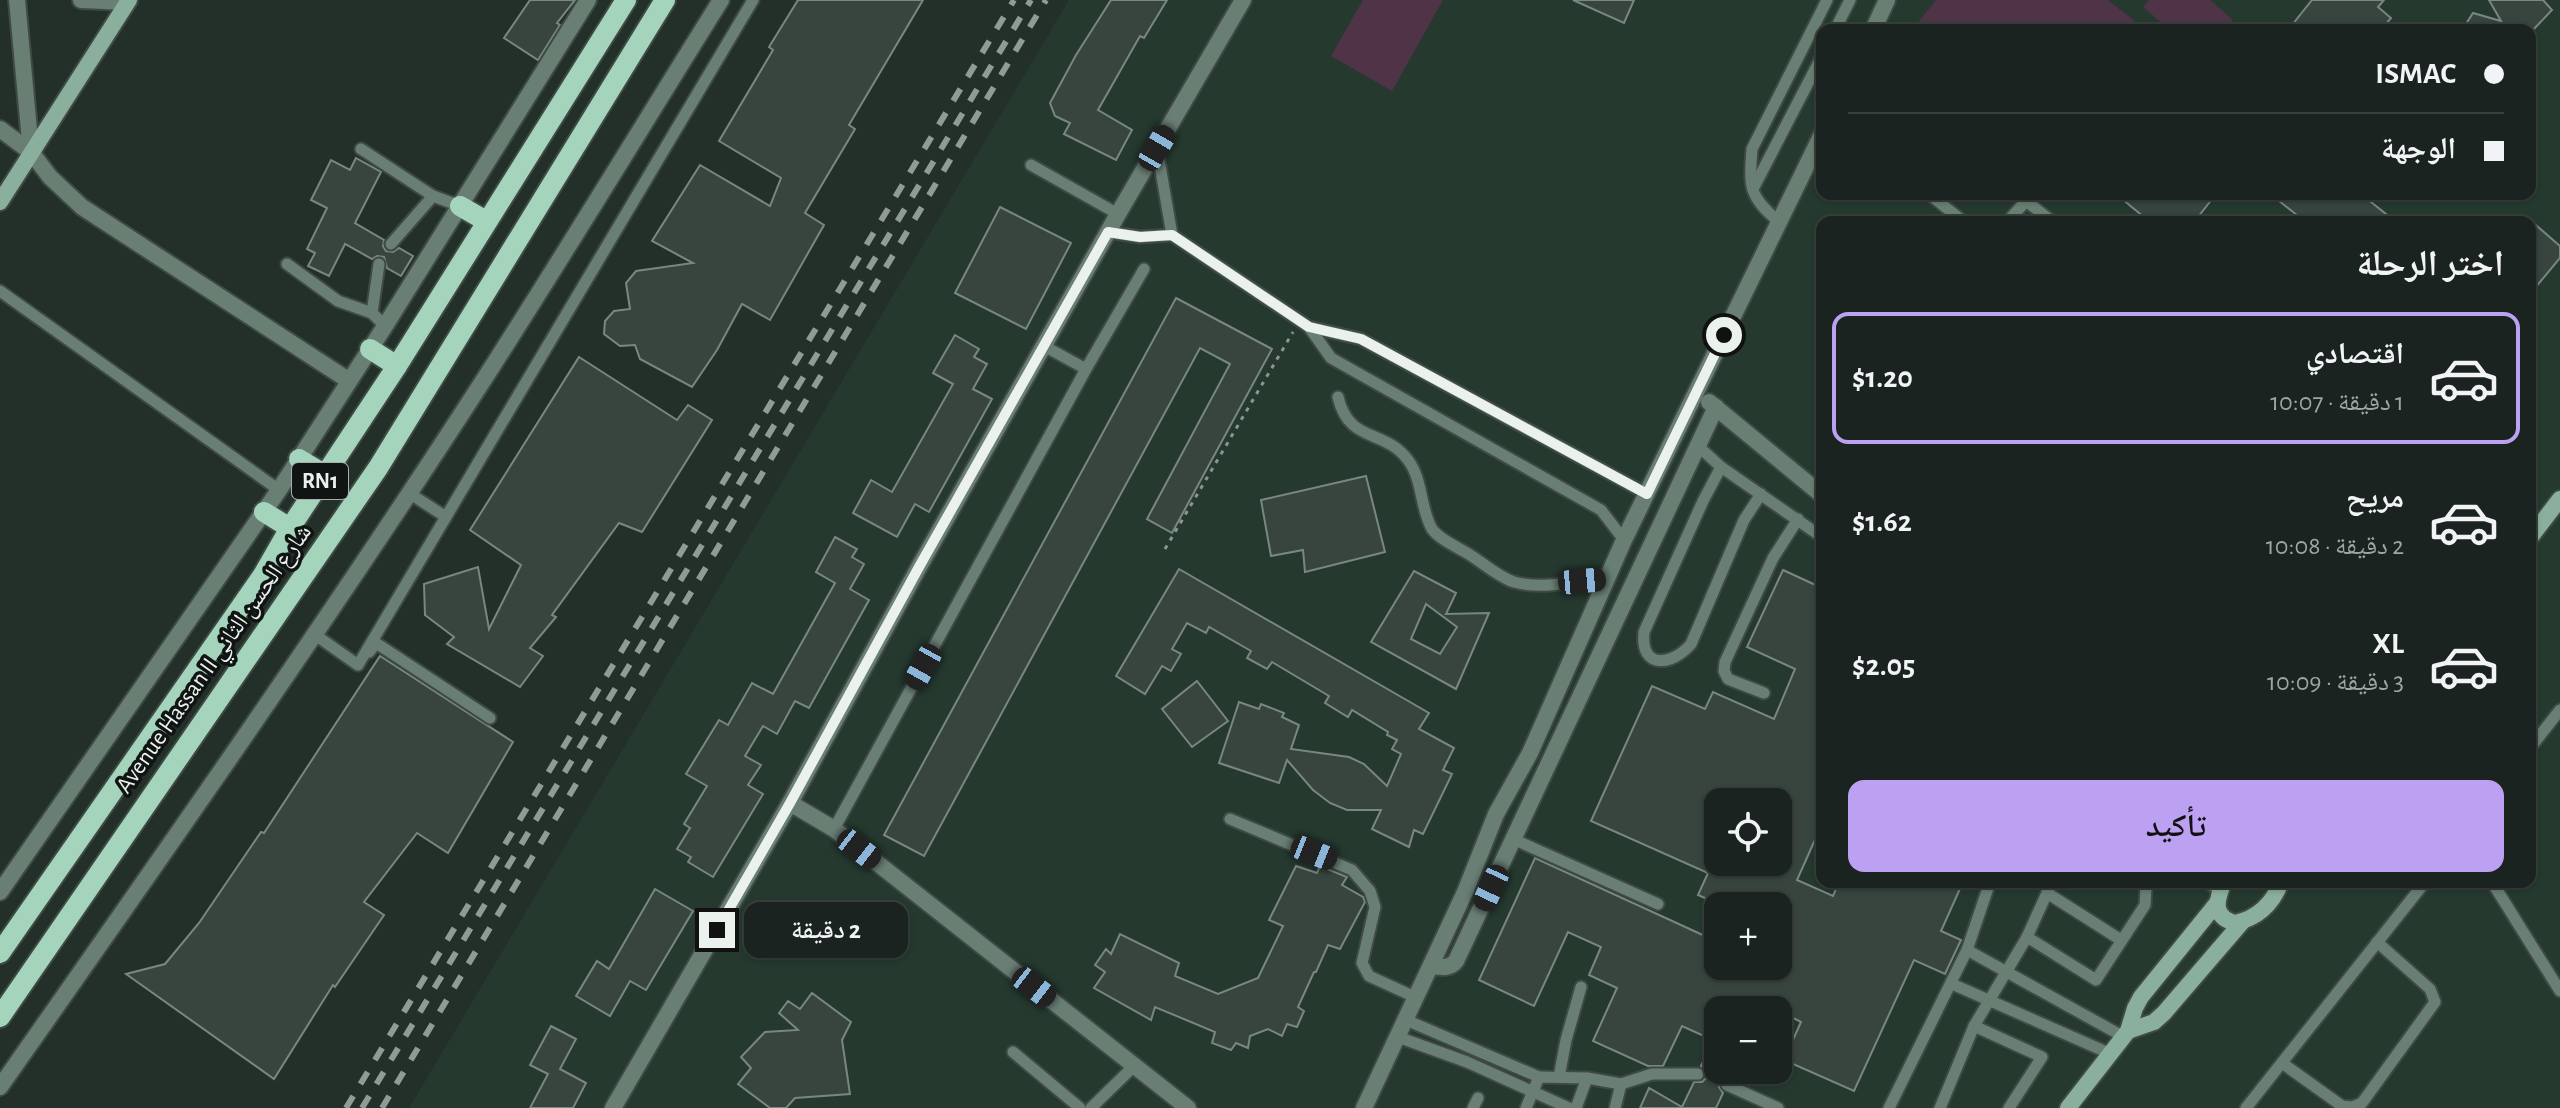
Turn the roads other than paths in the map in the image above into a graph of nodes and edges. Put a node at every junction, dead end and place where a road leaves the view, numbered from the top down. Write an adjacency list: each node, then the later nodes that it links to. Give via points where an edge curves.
1 (17, 0): 20 (street)
2 (81, 0): 12 (street)
3 (588, 0): 27 (street)
4 (626, 0): 31 (main road, Avenue Hassan II شارع الحسن الثاني / RN1)
5 (665, 0): 102 (main road, Avenue Hassan II شارع الحسن الثاني / RN1, via 378,468)
6 (721, 0): 57 (street)
7 (753, 0): 62 (lane)
8 (1243, 0): 18 (street)
9 (1827, 0): 22 (lane, via 1752,149)
10 (1850, 0): 13 (lane)
11 (1887, 0): 14 (street)
12 (128, 1): 20 (street)
13 (1838, 24)
14 (1876, 24)
15 (1816, 68): 22 (lane)
16 (0, 129): 20 (street)
17 (1816, 146): 32 (street)
18 (1157, 148): 28 (street); 34 (lane)
19 (361, 149): 23 (lane)
20 (36, 158): 26 (street); 47 (street, via 82,207)
21 (1031, 165): 28 (lane)
22 (1753, 190): 32 (lane, via 1758,204)
23 (433, 196): 27 (lane); 35 (lane)
24 (1936, 200): 29 (lane)
25 (2026, 200): 30 (lane)
26 (0, 202)
27 (460, 206): 31 (main road); 42 (street)
28 (1118, 214): 33 (street)
29 (1956, 216)
30 (2046, 216)
31 (486, 221): 45 (main road, Avenue Hassan II شارع الحسن الثاني / RN1)
32 (1779, 222): 48 (street)
33 (1108, 232): 34 (lane); 43 (street)
34 (1172, 235): 41 (lane)
35 (391, 244)
36 (287, 264): 40 (lane, via 338,301)
37 (379, 264): 40 (lane)
38 (1144, 269): 46 (lane)
39 (0, 291): 55 (lane)
40 (372, 313): 42 (lane)
41 (1304, 324): 58 (lane, via 1361,339); 67 (lane, via 1331,358 1601,510)
42 (385, 326): 44 (street)
43 (1044, 346): 46 (lane); 75 (street)
44 (370, 349): 45 (main road); 47 (street)
45 (397, 366): 54 (main road, Avenue Hassan II شارع الحسن الثاني / RN1)
46 (1086, 369): 77 (lane)
47 (348, 380): 52 (street)
48 (1696, 391): 50 (street); 58 (street)
49 (1338, 397): 68 (lane, via 1342,415 1353,426 1389,443 1408,461 1434,533 1512,581 1533,585)
50 (1716, 407): 51 (street); 56 (street)
51 (1698, 446): 53 (lane); 78 (street)
52 (299, 459): 54 (main road); 55 (street)
53 (1721, 467): 59 (lane); 59 (lane, via 1644,632 1643,646 1651,657 1665,662 1680,657 1691,644 1744,520)
54 (324, 474): 64 (main road, Avenue Hassan II شارع الحسن الثاني / RN1)
55 (279, 490): 61 (street)
56 (1816, 490)
57 (409, 493): 62 (lane); 69 (street)
58 (1647, 494): 67 (street)
59 (1761, 494): 63 (lane)
60 (2560, 499): 65 (street)
61 (264, 512): 64 (main road); 87 (street)
62 (446, 517): 70 (lane)
63 (1798, 519): 66 (lane); 71 (lane, via 1773,558 1725,662 1728,679)
64 (290, 528): 94 (main road, Avenue Hassan II شارع الحسن الثاني / RN1, via 263,575)
65 (2536, 530)
66 (1816, 532)
67 (1624, 540): 68 (street)
68 (1606, 578): 95 (street)
69 (314, 634): 70 (lane); 117 (street)
70 (358, 665): 73 (lane, via 376,643)
71 (1764, 693)
72 (2560, 710): 74 (lane)
73 (490, 718)
74 (2536, 740)
75 (790, 803): 77 (street); 119 (street)
76 (1230, 819): 100 (lane, via 1352,870 1370,891 1375,907 1364,970)
77 (834, 829): 110 (street)
78 (1513, 839): 88 (lane); 95 (street, via 1453,966)
79 (1988, 888): 93 (lane)
80 (2049, 888): 90 (lane)
81 (2050, 888): 91 (lane)
82 (2144, 888): 91 (lane, via 2145,905)
83 (2279, 888): 89 (street, via 2266,907)
84 (2420, 888): 92 (lane)
85 (2496, 888): 99 (lane)
86 (2217, 889): 89 (street, via 2222,917); 105 (street, via 2141,997)
87 (0, 892)
88 (1658, 904)
89 (2243, 921): 105 (street, via 2164,1013)
90 (2027, 937): 91 (lane, via 2096,980); 96 (lane)
91 (2121, 940)
92 (2377, 942): 109 (lane); 109 (lane, via 2430,989 2435,1002 2362,1103 2342,1106)
93 (1967, 950): 96 (lane); 97 (lane)
94 (0, 953)
95 (1431, 966): 100 (street)
96 (2005, 971): 101 (lane); 105 (lane)
97 (1952, 984): 101 (lane); 129 (lane)
98 (1581, 987): 113 (lane)
99 (2560, 991)
100 (1417, 998): 103 (street)
101 (1988, 1001): 104 (lane); 108 (lane)
102 (0, 1017)
103 (1406, 1020): 106 (street); 112 (lane)
104 (1974, 1026): 130 (lane); 131 (lane, via 2042,1057)
105 (2126, 1034): 108 (street)
106 (1398, 1037): 118 (lane); 123 (street)
107 (1013, 1052): 120 (lane)
108 (2111, 1054): 132 (street)
109 (2282, 1063): 133 (lane)
110 (1134, 1066): 121 (lane); 122 (street)
111 (1698, 1074): 115 (lane, via 1652,1074)
112 (1539, 1077): 113 (lane); 118 (lane)
113 (1559, 1077): 114 (lane)
114 (1587, 1078): 115 (lane); 126 (lane)
115 (1621, 1084): 127 (lane)
116 (1727, 1085): 128 (lane)
117 (0, 1087)
118 (1535, 1091): 124 (lane); 125 (lane)
119 (613, 1108)
120 (1080, 1108)
121 (1091, 1108)
122 (1188, 1108)
123 (1364, 1108)
124 (1526, 1108)
125 (1569, 1108)
126 (1576, 1108)
127 (1615, 1108)
128 (1778, 1108)
129 (1889, 1108)
130 (1940, 1108)
131 (2009, 1108)
132 (2068, 1108)
133 (2246, 1108)

